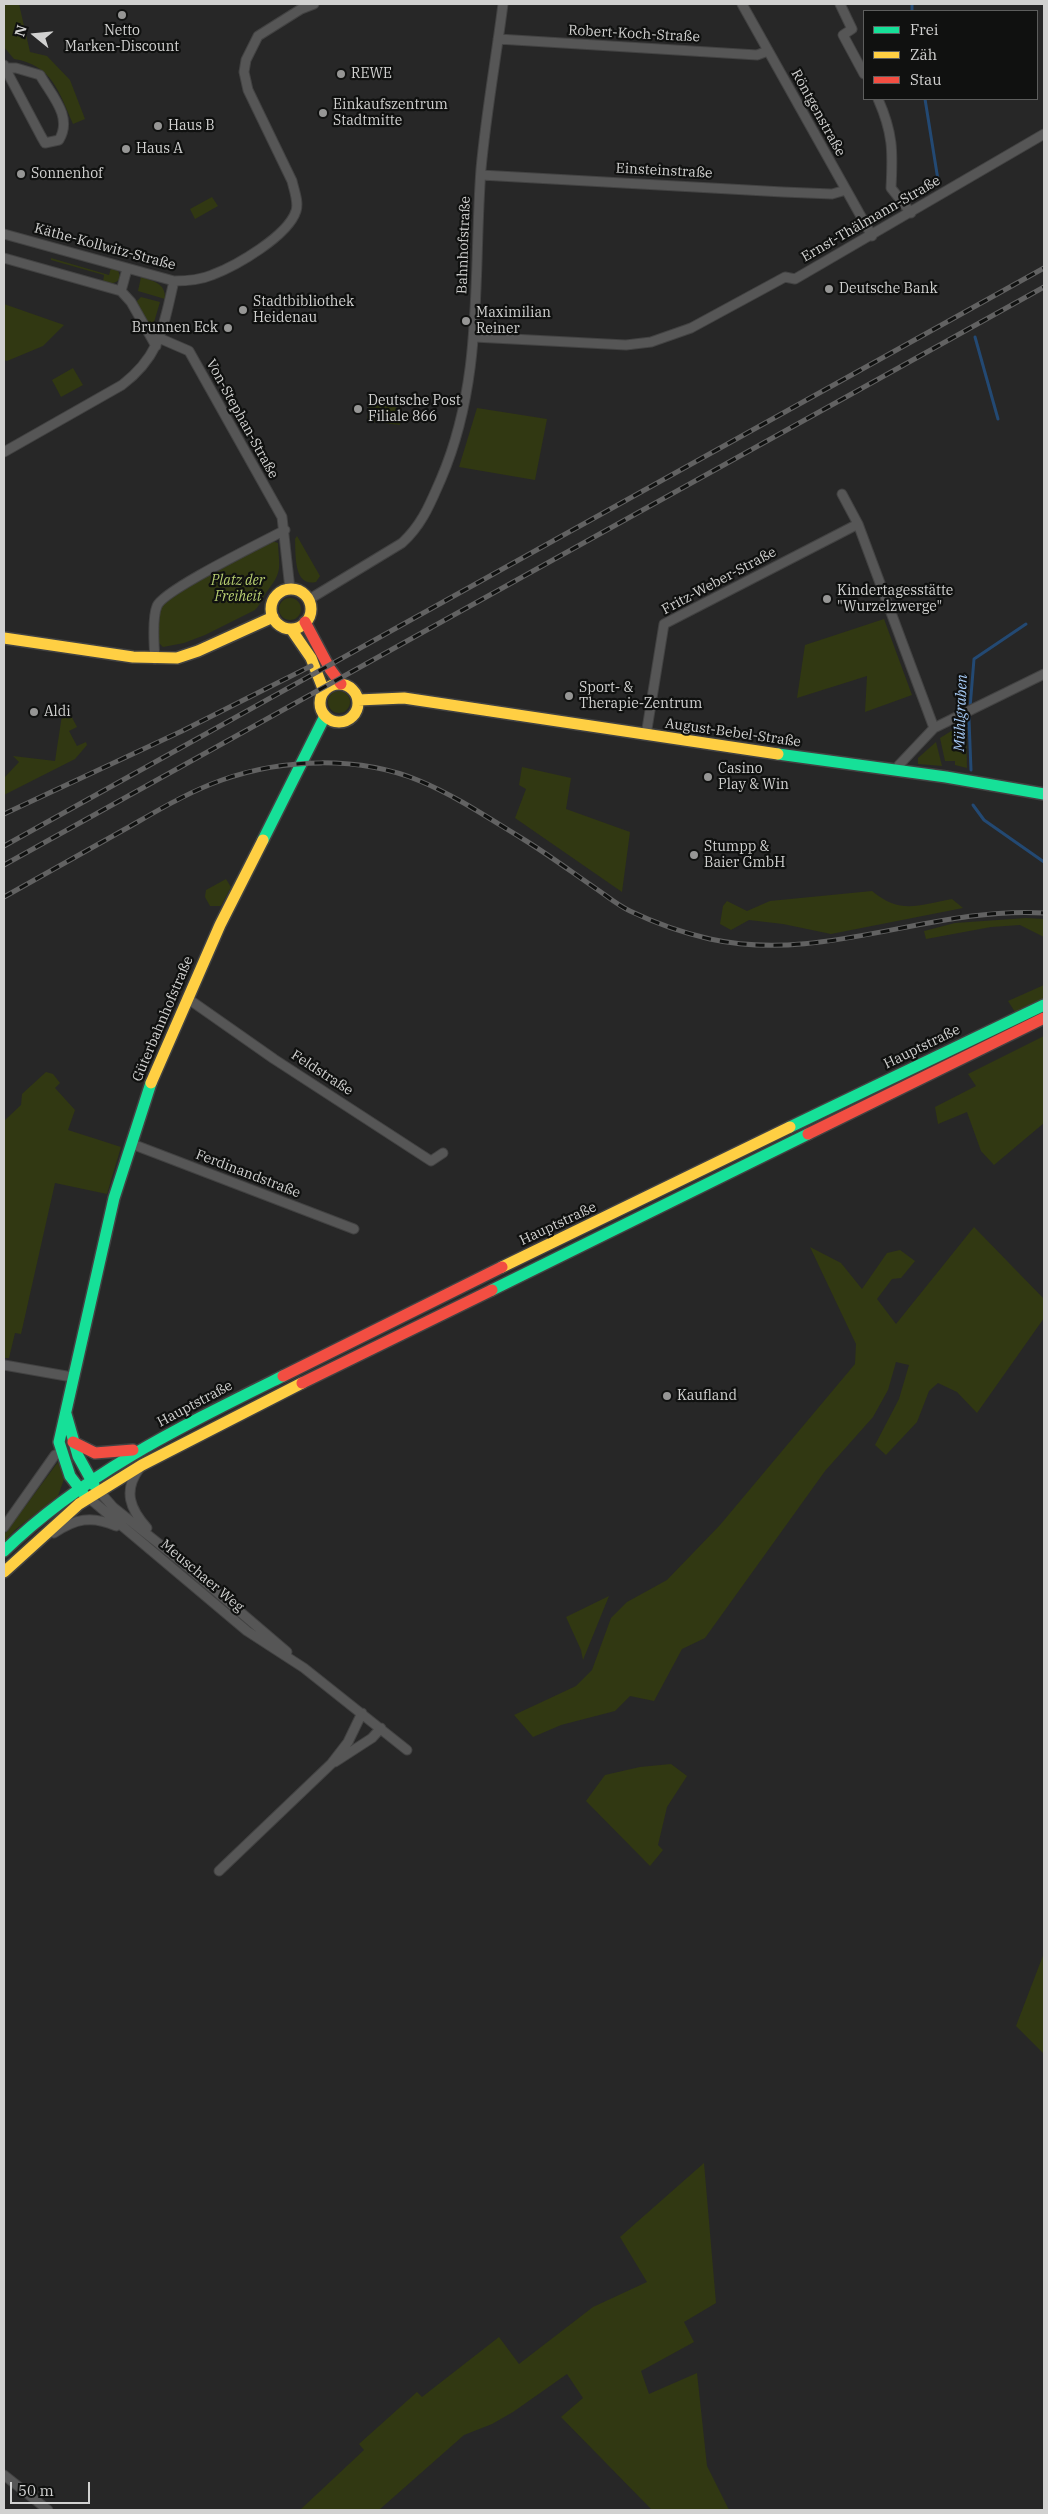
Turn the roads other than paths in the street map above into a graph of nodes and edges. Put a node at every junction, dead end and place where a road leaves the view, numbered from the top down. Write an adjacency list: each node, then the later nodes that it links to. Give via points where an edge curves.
1 (314, 4): 5 (street, Käthe-Kollwitz-Straße)
2 (502, 4): 6 (street, Bahnhofstraße)
3 (742, 4): 7 (street, Röntgenstraße)
4 (840, 4): 9 (street, via 852,29 843,35)
5 (300, 6): 19 (street, Käthe-Kollwitz-Straße, via 258,36 244,72 248,90 292,181 297,208 290,224 277,238 214,275)
6 (498, 39): 7 (street, Robert-Koch-Straße, via 757,55); 12 (street, Bahnhofstraße)
7 (768, 51): 13 (street, Röntgenstraße)
8 (5, 67): 8 (street, via 40,75 65,124 59,140 45,143)
9 (863, 72)
10 (878, 100): 14 (street, via 887,119 893,147 891,188)
11 (1044, 134): 14 (street, Ernst-Thälmann-Straße)
12 (481, 175): 13 (street, Einsteinstraße, via 783,192 832,194); 21 (street, Bahnhofstraße)
13 (846, 190): 16 (street, Röntgenstraße)
14 (911, 213): 16 (street, Ernst-Thälmann-Straße)
15 (4, 234): 18 (street, Käthe-Kollwitz-Straße)
16 (872, 236): 21 (street, Ernst-Thälmann-Straße, via 795,279 785,277 691,328 651,342 626,345)
17 (4, 258): 20 (street)
18 (127, 269): 19 (street, Käthe-Kollwitz-Straße); 20 (street)
19 (174, 281): 22 (street)
20 (121, 291): 22 (street)
21 (474, 337): 28 (street, Bahnhofstraße, via 461,425 422,521 402,543)
22 (158, 342): 23 (street, via 150,359 122,385); 26 (street, Von-Stephan-Straße, via 189,351 282,517)
23 (4, 452)
24 (842, 494): 25 (street)
25 (858, 524): 39 (street); 40 (street, Fritz-Weber-Straße, via 664,624)
26 (285, 530): 27 (street); 33 (street, via 162,598 157,606)
27 (290, 589): 28 (street, via 300,592); 29 (street, via 280,592 274,599)
28 (308, 600): 30 (street, via 310,611)
29 (273, 617): 31 (street, via 280,626); 33 (street, via 192,654)
30 (306, 622): 31 (street); 35 (street)
31 (291, 629): 36 (street, via 305,647)
32 (4, 638): 33 (street)
33 (155, 659)
34 (1044, 674): 39 (street)
35 (341, 684): 36 (street, via 331,685); 37 (street, via 352,689)
36 (324, 691): 38 (street, via 320,701)
37 (358, 700): 38 (street, via 357,711 350,719 339,722); 40 (street, August-Bebel-Straße, via 404,698)
38 (325, 716): 43 (street, Güterbahnhofstraße, via 220,925)
39 (934, 728): 41 (street, via 899,765)
40 (646, 735): 41 (street, August-Bebel-Straße)
41 (898, 771): 42 (street, August-Bebel-Straße)
42 (1044, 794)
43 (188, 998): 46 (street, Güterbahnhofstraße, via 155,1069); 47 (street, Feldstraße, via 274,1059 431,1160)
44 (1044, 1005): 53 (street, Hauptstraße, via 492,1272)
45 (1044, 1018): 55 (street, Hauptstraße)
46 (132, 1144): 48 (street, Ferdinandstraße); 50 (street, Güterbahnhofstraße, via 114,1198)
47 (443, 1153)
48 (354, 1229)
49 (4, 1366): 50 (street)
50 (72, 1377): 51 (street, Güterbahnhofstraße)
51 (65, 1411): 52 (street, Güterbahnhofstraße); 54 (street, Güterbahnhofstraße, via 59,1442)
52 (72, 1442): 53 (street, via 95,1454); 56 (street, Güterbahnhofstraße)
53 (140, 1449): 56 (street, Hauptstraße)
54 (61, 1453): 57 (street, Güterbahnhofstraße); 60 (street, via 55,1455)
55 (142, 1465): 58 (street, Hauptstraße); 62 (street, via 130,1485 129,1500 139,1520)
56 (90, 1480): 57 (street, Hauptstraße); 58 (street, Güterbahnhofstraße)
57 (78, 1487): 59 (street, Güterbahnhofstraße); 63 (street)
58 (99, 1491): 59 (street); 62 (street, Meuschaer Weg, via 113,1507)
59 (88, 1498): 61 (street, Meuschaer Weg); 64 (street)
60 (4, 1526)
61 (126, 1531): 64 (street, via 99,1520 81,1519 68,1524); 66 (street, Meuschaer Weg, via 247,1631)
62 (162, 1546): 66 (street, Meuschaer Weg)
63 (4, 1551)
64 (21, 1556): 65 (street)
65 (4, 1572)
66 (304, 1668): 67 (street, Meuschaer Weg)
67 (362, 1713): 68 (street, Meuschaer Weg); 70 (street, via 348,1742)
68 (381, 1728): 69 (street, Meuschaer Weg); 70 (street, via 372,1738)
69 (407, 1750)
70 (330, 1764): 71 (street)
71 (219, 1871)
72 (4, 2475): 73 (street)
73 (48, 2510)

